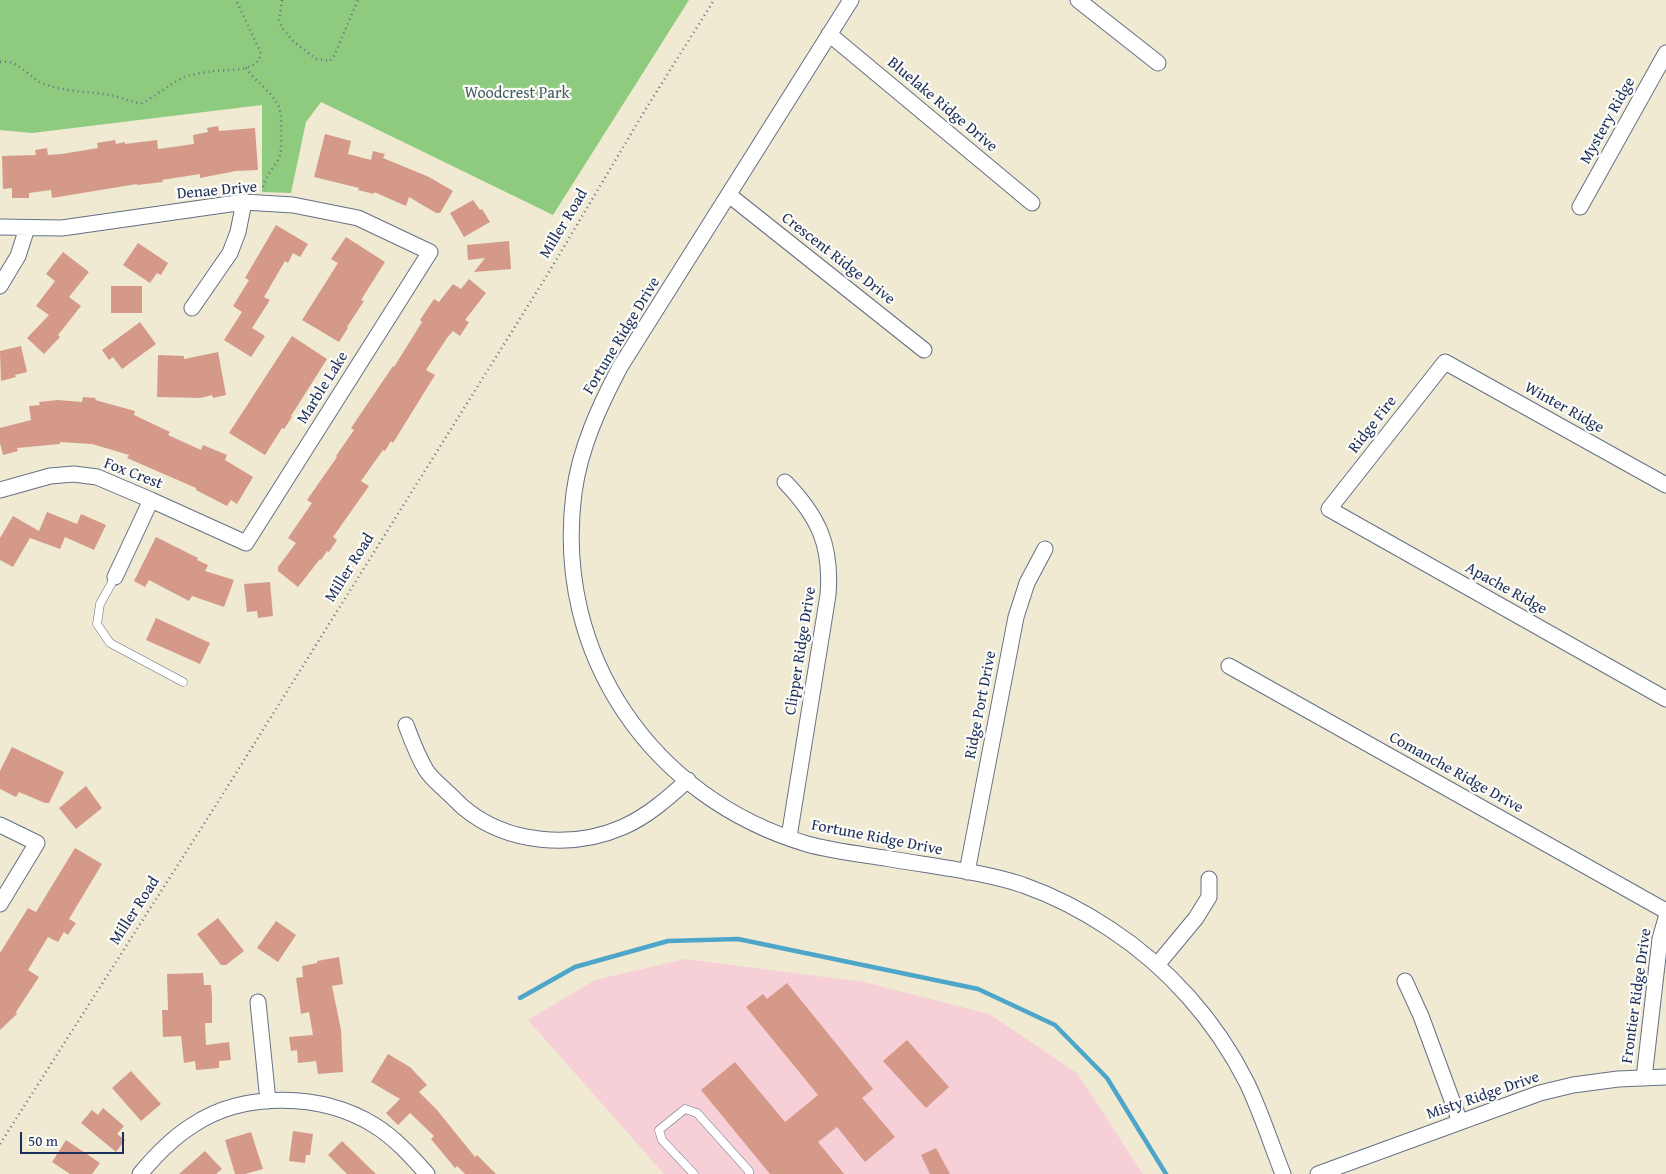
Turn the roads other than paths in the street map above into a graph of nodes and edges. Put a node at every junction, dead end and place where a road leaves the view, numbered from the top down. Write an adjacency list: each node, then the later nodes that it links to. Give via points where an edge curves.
1 (851, 0): 3 (street, Fortune Ridge Drive)
2 (1078, 0): 5 (street)
3 (829, 34): 6 (street, Fortune Ridge Drive); 8 (street, Bluelake Ridge Drive)
4 (1666, 53): 9 (street, Mystery Ridge)
5 (1158, 63)
6 (729, 195): 15 (street, Crescent Ridge Drive); 29 (street, Fortune Ridge Drive, via 620,367 590,431 574,491 572,554 578,597 597,663 631,723 653,750)
7 (244, 202): 11 (street, Denae Drive, via 62,228); 12 (street, Denae Drive, via 293,205 358,218); 14 (street, via 230,253)
8 (1032, 203)
9 (1580, 206)
10 (0, 227): 11 (street, Denae Drive)
11 (27, 228): 13 (street, via 18,256)
12 (430, 252): 22 (street, Marble Lake)
13 (0, 286)
14 (192, 308)
15 (924, 350)
16 (1445, 362): 18 (street, Winter Ridge); 21 (street, Ridge Fire)
17 (785, 482): 31 (street, Clipper Ridge Drive, via 815,521 825,546 830,573)
18 (1666, 486)
19 (0, 490): 20 (street, Fox Crest, via 50,476 74,474 97,477)
20 (151, 500): 22 (street, Fox Crest); 24 (street)
21 (1329, 509): 27 (street, Apache Ridge)
22 (246, 543)
23 (1045, 549): 32 (street, Ridge Port Drive, via 1027,583 1016,617)
24 (115, 577): 26 (lane, via 100,604 98,624 110,643)
25 (1229, 666): 35 (street, Comanche Ridge Drive)
26 (183, 682)
27 (1666, 699)
28 (406, 725): 29 (street, via 414,750 428,772 464,808 493,825 525,836 574,840 607,833 652,811)
29 (688, 780): 31 (street, Fortune Ridge Drive, via 704,795 734,814)
30 (0, 825): 34 (street, via 36,843)
31 (789, 837): 32 (street, Fortune Ridge Drive, via 833,850)
32 (967, 872): 37 (street, Fortune Ridge Drive, via 1022,885 1069,904 1116,932)
33 (1209, 878): 37 (street, via 1209,897)
34 (0, 904)
35 (1666, 911)
36 (1666, 918): 41 (street, Frontier Ridge Drive, via 1660,939)
37 (1157, 965): 48 (street, Fortune Ridge Drive, via 1182,989 1225,1044 1248,1084)
38 (1405, 982): 43 (street)
39 (258, 1002): 42 (street)
40 (1666, 1077): 41 (street, Misty Ridge Drive)
41 (1644, 1078): 43 (street, Misty Ridge Drive, via 1573,1085 1540,1093)
42 (268, 1101): 44 (street, via 228,1108 194,1124 169,1143); 45 (street, via 326,1105 359,1116 390,1136)
43 (1460, 1122): 49 (street, Misty Ridge Drive)
44 (140, 1174)
45 (427, 1174)
46 (694, 1174): 47 (lane, via 662,1140 659,1130 685,1108 697,1112)
47 (749, 1174)
48 (1283, 1174)
49 (1318, 1174)

